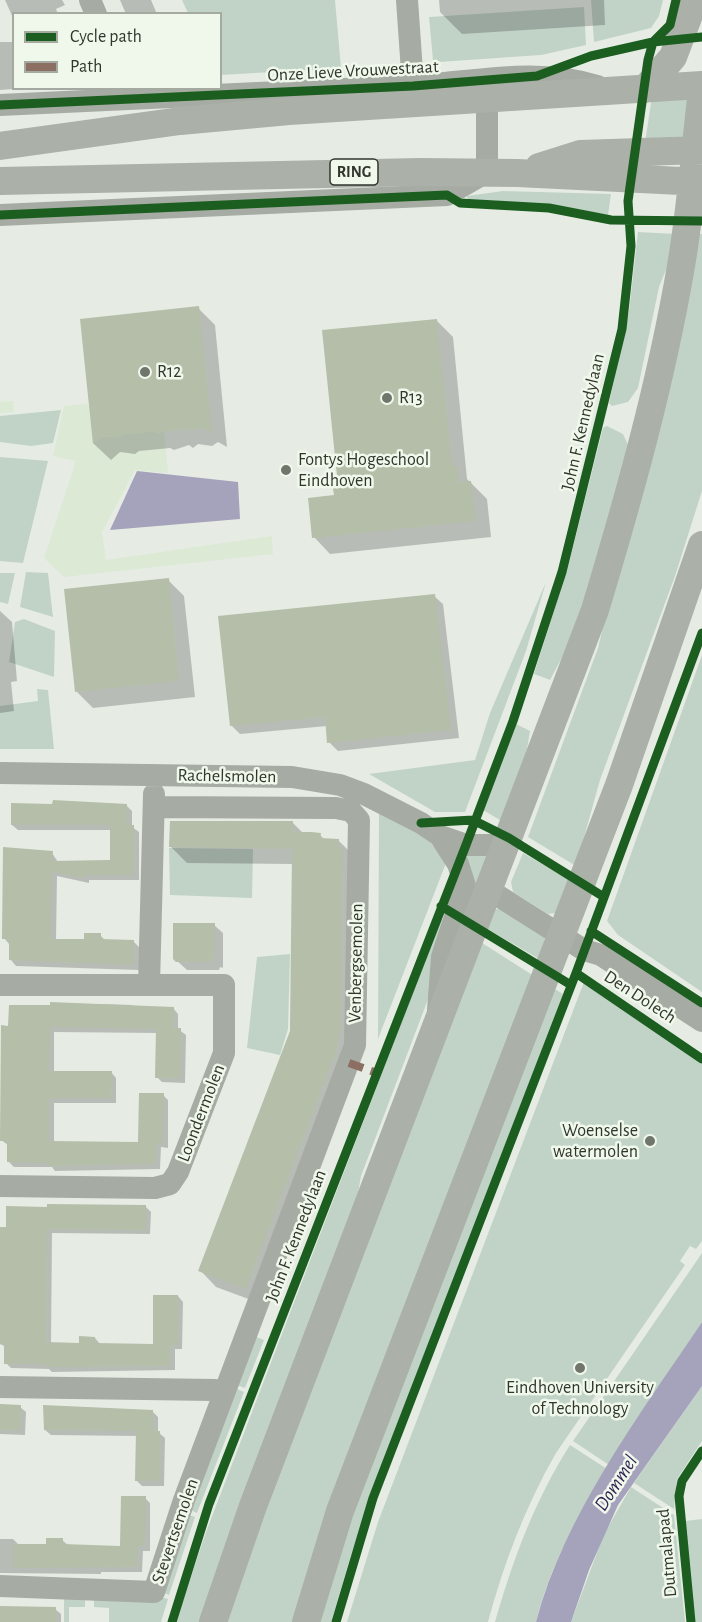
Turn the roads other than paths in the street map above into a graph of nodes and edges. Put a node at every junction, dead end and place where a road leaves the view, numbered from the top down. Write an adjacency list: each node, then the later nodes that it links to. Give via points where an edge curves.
1 (407, 0): 4 (street)
2 (698, 0): 5 (main road, via 673,57)
3 (702, 85): 5 (main road, Onze Lieve Vrouwestraat)
4 (413, 86): 7 (street, Onze Lieve Vrouwestraat, via 537,76 580,81); 8 (street, Onze Lieve Vrouwestraat)
5 (645, 89): 7 (main road, Onze Lieve Vrouwestraat)
6 (702, 90): 12 (main road)
7 (610, 91): 9 (main road, Onze Lieve Vrouwestraat)
8 (131, 94): 10 (street, Onze Lieve Vrouwestraat)
9 (487, 99): 11 (main road, Onze Lieve Vrouwestraat, via 267,113); 13 (street)
10 (0, 105)
11 (0, 146)
12 (699, 150): 14 (main road, via 580,154); 16 (main road)
13 (487, 172): 14 (main road, RING); 15 (main road, RING); 17 (street, via 447,195)
14 (517, 173): 16 (main road, RING)
15 (1, 181)
16 (697, 182): 23 (main road, via 667,338 623,516 584,644)
17 (0, 215)
18 (702, 545): 25 (main road, via 619,785)
19 (0, 773): 20 (street, Rachelsmolen)
20 (154, 775): 21 (street); 22 (street, Rachelsmolen, via 292,777 340,786 421,823)
21 (154, 807): 28 (street); 33 (street, Venbergsemolen, via 336,808 351,811 359,820 355,1045)
22 (440, 837): 23 (street, Rachelsmolen, via 474,846); 30 (street, Rachelsmolen, via 458,864 465,886 442,957)
23 (506, 845): 24 (main road)
24 (489, 890): 25 (street); 30 (main road)
25 (561, 934): 26 (street, Den Dolech); 38 (main road, via 340,1511)
26 (584, 950): 29 (street, Den Dolech, via 601,954); 31 (street, Den Dolech, via 596,968)
27 (0, 985): 28 (street, Loondermolen)
28 (149, 985): 32 (street, Loondermolen, via 224,985 224,1053 170,1184 155,1188)
29 (702, 1021)
30 (437, 1022): 37 (main road, via 253,1506)
31 (702, 1038)
32 (0, 1186)
33 (260, 1297): 35 (street, Stevertsemolen)
34 (0, 1387): 35 (street)
35 (224, 1392): 36 (street, Stevertsemolen, via 154,1592)
36 (0, 1586)
37 (213, 1622)
38 (306, 1622)

